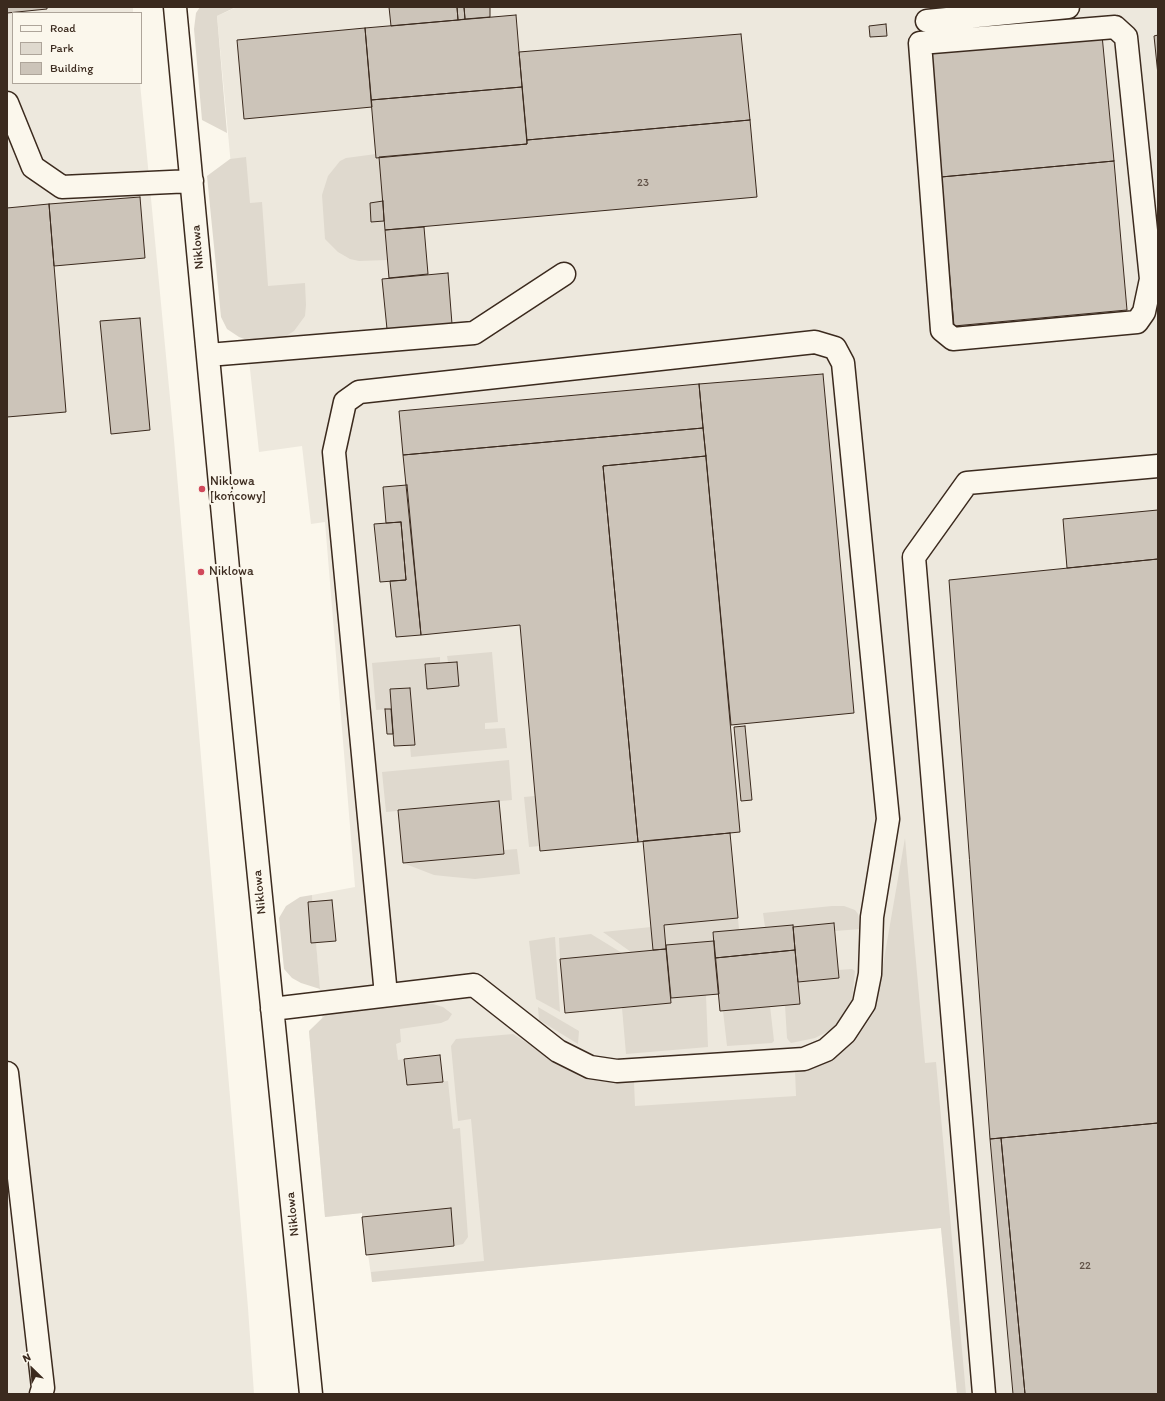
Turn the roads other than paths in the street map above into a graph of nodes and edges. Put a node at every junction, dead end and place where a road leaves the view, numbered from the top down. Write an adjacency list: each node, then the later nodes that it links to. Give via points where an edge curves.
1 (175, 7): 5 (street, Niklowa)
2 (1068, 7): 3 (street)
3 (927, 21)
4 (7, 103): 5 (street, via 33,167 62,187)
5 (192, 181): 8 (street, Niklowa)
6 (564, 274): 8 (street, via 474,333)
7 (1155, 279): 7 (street, via 1126,37 1115,27 920,43 942,330 953,339 1137,322 1144,312)
8 (208, 355): 11 (street, Niklowa)
9 (1158, 466): 15 (street, via 967,483 914,557)
10 (386, 995): 10 (street, via 474,985 558,1051 590,1067 617,1071 804,1059 826,1050 845,1033 864,1004 870,974 872,917 888,819 842,363 835,348 815,342 799,343 359,392 345,402 334,452); 11 (street)
11 (272, 1009): 14 (street, Niklowa)
12 (7, 1073): 13 (street)
13 (41, 1394)
14 (311, 1394)
15 (984, 1394)

